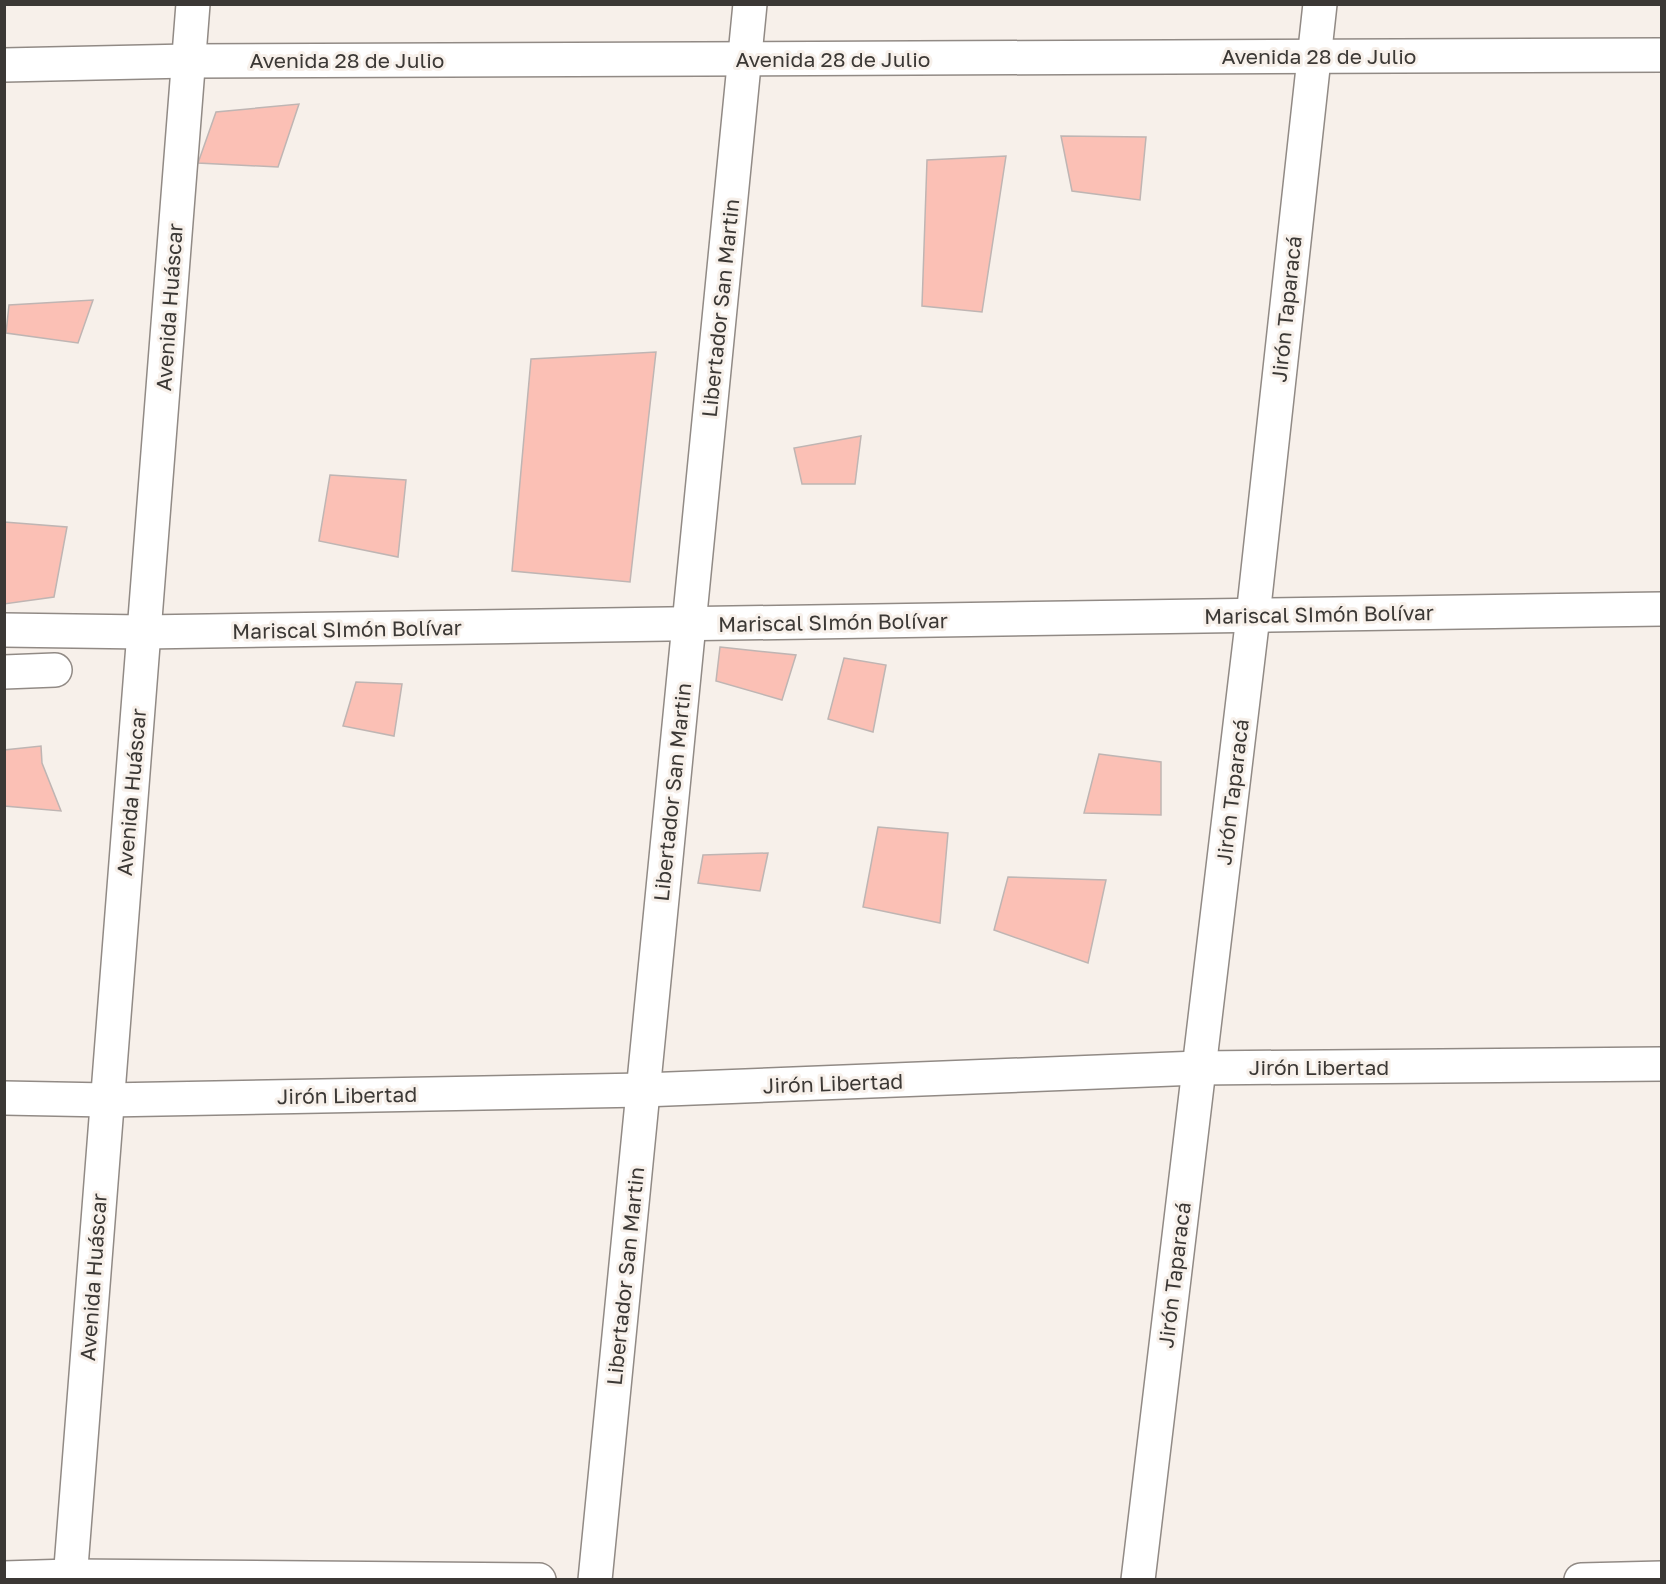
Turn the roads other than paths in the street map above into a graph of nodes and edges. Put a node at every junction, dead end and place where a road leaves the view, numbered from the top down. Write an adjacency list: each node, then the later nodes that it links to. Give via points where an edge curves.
1 (192, 4): 7 (street, Avenida Huáscar)
2 (750, 4): 6 (street, Libertador San Martin)
3 (1320, 4): 5 (street, Jirón Taparacá)
4 (1662, 55): 5 (street, Avenida 28 de Julio)
5 (1314, 56): 6 (street, Avenida 28 de Julio); 10 (street, Jirón Taparacá)
6 (745, 60): 7 (street, Avenida 28 de Julio); 11 (street, Libertador San Martin)
7 (188, 61): 8 (street, Avenida 28 de Julio); 13 (street, Avenida Huáscar)
8 (4, 65)
9 (1662, 609): 10 (street, Mariscal SImón Bolívar)
10 (1253, 615): 11 (street, Mariscal SImón Bolívar); 17 (street, Jirón Taparacá)
11 (688, 624): 13 (street, Mariscal SImón Bolívar); 18 (street, Libertador San Martin)
12 (4, 630): 13 (street, Mariscal SImón Bolívar)
13 (144, 632): 20 (street, Avenida Huáscar)
14 (55, 670): 15 (street)
15 (4, 672)
16 (1662, 1064): 17 (street, Jirón Libertad)
17 (1198, 1068): 18 (street, Jirón Libertad); 26 (street, Jirón Taparacá)
18 (643, 1090): 20 (street, Jirón Libertad); 25 (street, Libertador San Martin)
19 (4, 1098): 20 (street, Jirón Libertad)
20 (107, 1100): 21 (street, Avenida Huáscar)
21 (70, 1577): 22 (street); 24 (street)
22 (4, 1578)
23 (1662, 1578): 27 (street)
24 (539, 1580)
25 (595, 1580)
26 (1138, 1580)
27 (1581, 1580)

